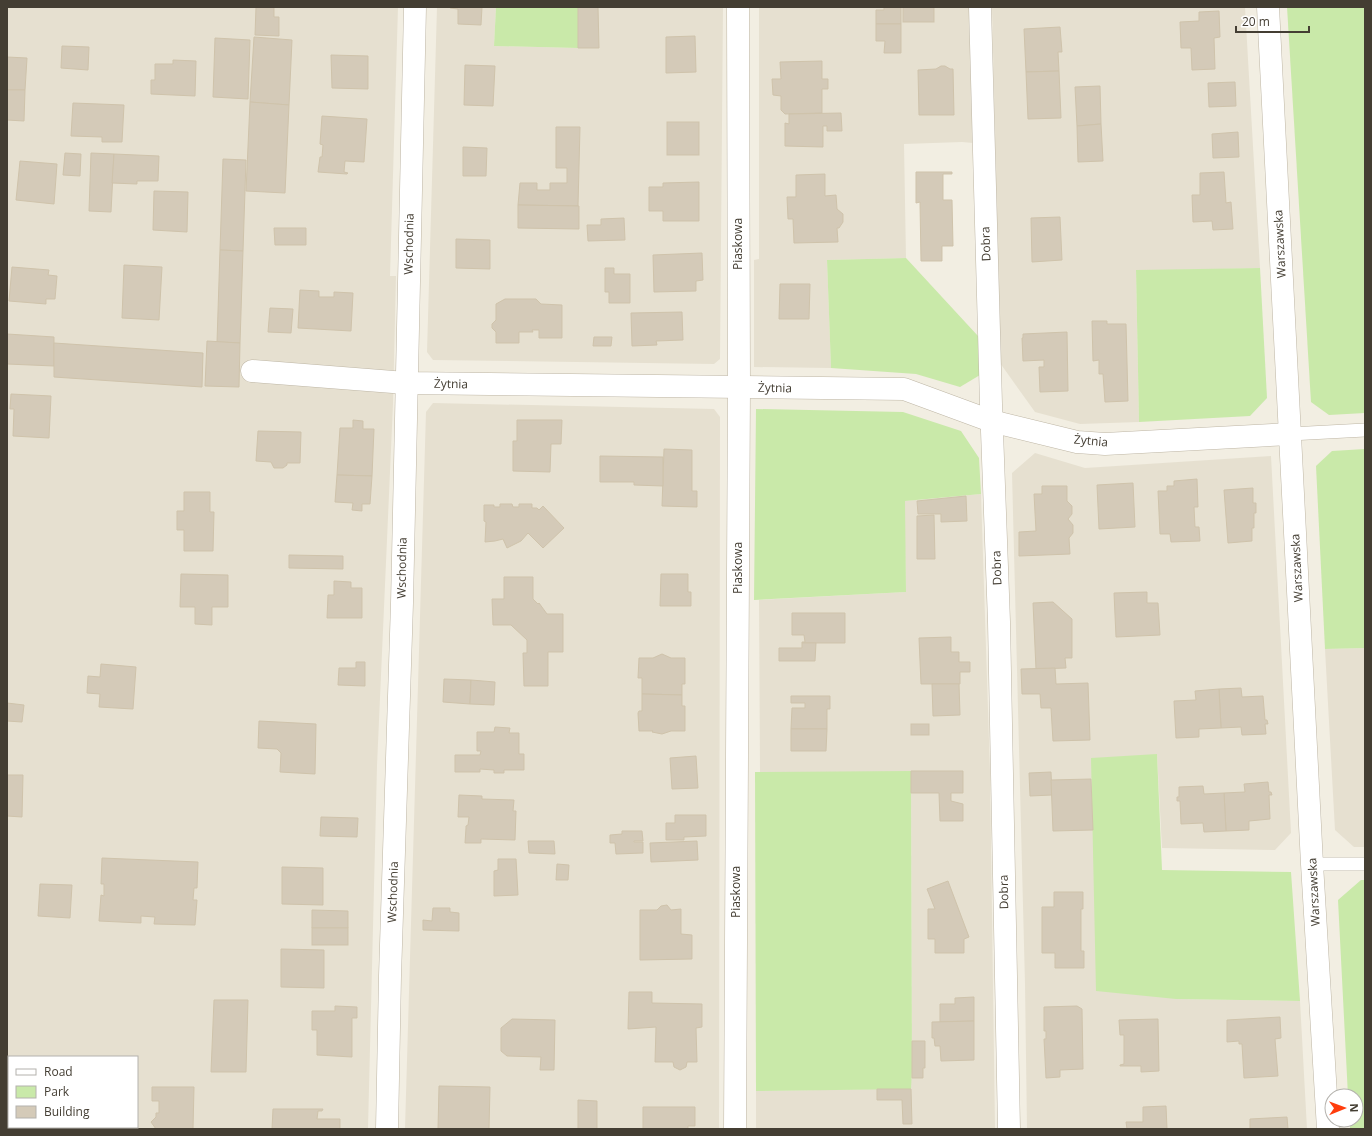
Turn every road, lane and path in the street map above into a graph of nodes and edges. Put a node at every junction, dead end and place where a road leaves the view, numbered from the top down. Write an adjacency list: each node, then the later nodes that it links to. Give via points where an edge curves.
1 (415, 7): 6 (street, Wschodnia)
2 (738, 7): 7 (street, Piaskowa)
3 (980, 7): 8 (street, Dobra)
4 (1268, 7): 10 (street, Warszawska)
5 (252, 371): 6 (street, Żytnia)
6 (406, 383): 7 (street, Żytnia); 13 (street, Wschodnia)
7 (739, 387): 8 (street, Żytnia, via 904,389); 14 (street, Piaskowa)
8 (991, 421): 10 (street, Żytnia, via 1077,442 1104,444); 15 (street, Dobra, via 999,630)
9 (1365, 430): 10 (lane)
10 (1290, 434): 11 (street, Warszawska)
11 (1312, 864): 12 (lane); 16 (street, Warszawska)
12 (1365, 864)
13 (387, 1129)
14 (735, 1129)
15 (1009, 1129)
16 (1328, 1129)

